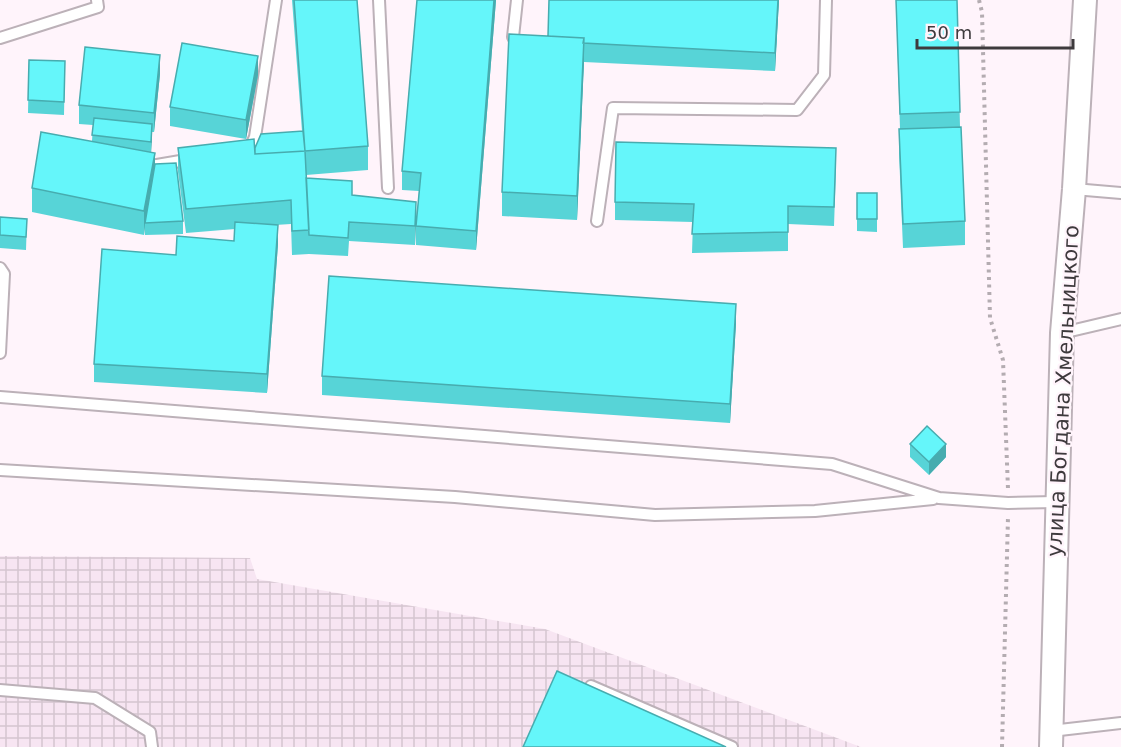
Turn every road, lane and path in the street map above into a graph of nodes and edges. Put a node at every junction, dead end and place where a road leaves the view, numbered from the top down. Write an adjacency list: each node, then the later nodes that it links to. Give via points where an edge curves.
1 (97, 0): 9 (lane, via 98,7)
2 (276, 0): 10 (lane, via 255,137 249,150)
3 (379, 0): 13 (lane)
4 (517, 0): 8 (lane)
5 (826, 0): 16 (lane, via 824,75 797,110 613,108)
6 (979, 0): 25 (path, via 990,318 1004,360)
7 (1084, 0): 14 (street, улица Богдана Хмельницкого)
8 (513, 37)
9 (0, 38)
10 (238, 152)
11 (206, 157): 12 (lane, via 152,166)
12 (141, 164)
13 (388, 188)
14 (1074, 189): 15 (lane); 19 (street, улица Богдана Хмельницкого)
15 (1121, 194)
16 (597, 221)
17 (0, 268): 20 (lane, via 4,274)
18 (1121, 319): 19 (lane)
19 (1062, 333): 24 (street, улица Богдана Хмельницкого)
20 (0, 353)
21 (0, 397): 23 (lane, via 832,464)
22 (0, 470): 23 (lane, via 455,497 655,515 815,511)
23 (939, 498): 25 (lane)
24 (1056, 502): 25 (lane); 29 (street, улица Богдана Хмельницкого)
25 (1008, 503): 32 (path)
26 (591, 686): 31 (lane)
27 (0, 690): 30 (lane, via 95,698 150,732)
28 (1121, 723): 29 (lane)
29 (1051, 739)
30 (152, 747)
31 (732, 747)
32 (1002, 747)

